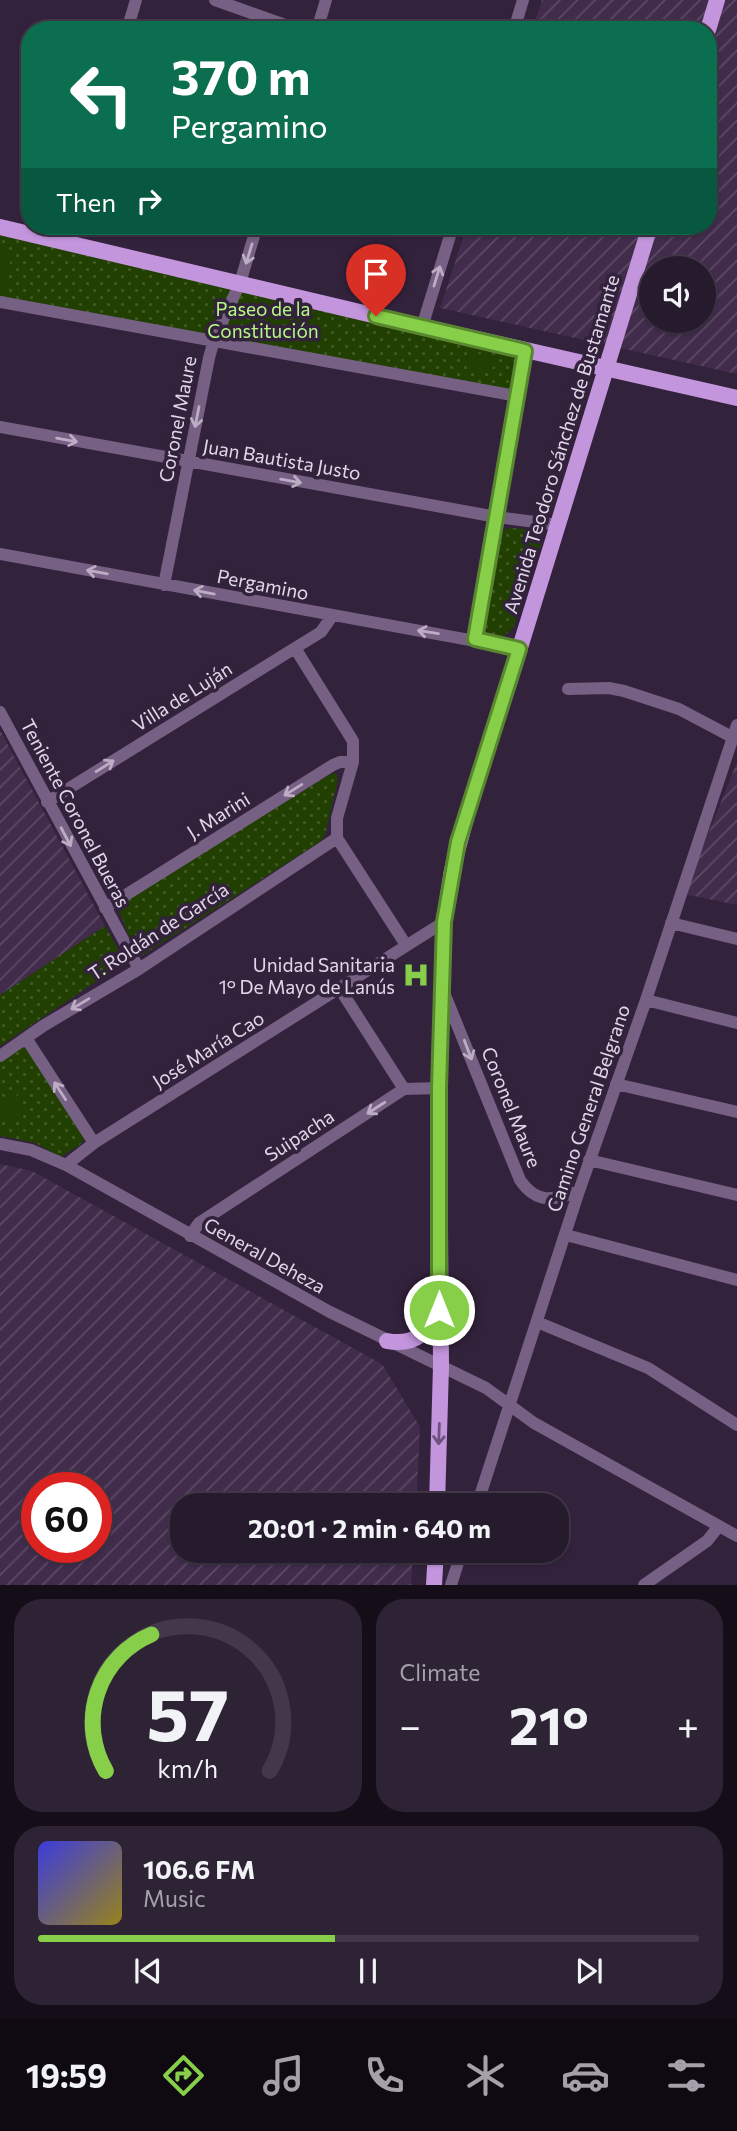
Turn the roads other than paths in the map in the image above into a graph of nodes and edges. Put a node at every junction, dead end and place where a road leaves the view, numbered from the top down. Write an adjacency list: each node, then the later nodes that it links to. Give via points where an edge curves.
1 (136, 0): 6 (street)
2 (215, 0): 7 (street)
3 (326, 0): 8 (street)
4 (523, 0): 9 (street)
5 (717, 0): 10 (main road)
6 (130, 21)
7 (274, 21)
8 (320, 21)
9 (517, 21)
10 (711, 21)
11 (0, 227): 12 (main road)
12 (21, 229)
13 (71, 235): 17 (main road)
14 (254, 235): 17 (street, Coronel Maure, one-way to 17)
15 (450, 235): 19 (street, one-way to 15)
16 (647, 235): 22 (main road, Avenida Teodoro Sánchez de Bustamante)
17 (240, 283): 19 (main road); 20 (street, Coronel Maure)
18 (0, 302): 20 (street)
19 (422, 327): 21 (main road)
20 (214, 340): 23 (street); 26 (street, Coronel Maure, one-way to 26)
21 (525, 351): 22 (main road); 23 (street)
22 (607, 369): 24 (main road); 28 (main road, Avenida Teodoro Sánchez de Bustamante)
23 (517, 396): 27 (street)
24 (737, 398)
25 (0, 428): 26 (street, Juan Bautista Justo, one-way to 26)
26 (188, 462): 27 (street, Juan Bautista Justo, one-way to 27); 30 (street, Coronel Maure)
27 (497, 517): 28 (street, Juan Bautista Justo); 32 (street)
28 (558, 525): 34 (main road, Avenida Teodoro Sánchez de Bustamante)
29 (0, 554): 30 (street, Pergamino, one-way to 29)
30 (164, 585): 31 (street, Pergamino, one-way to 30)
31 (332, 616): 32 (street, Pergamino, one-way to 31); 33 (street, Villa de Luján, via 321,632)
32 (475, 639): 34 (street, Pergamino)
33 (295, 648): 38 (street, via 350,734); 39 (street, Villa de Luján, one-way to 33)
34 (519, 649): 42 (main road, Avenida Teodoro Sánchez de Bustamante, via 458,842)
35 (568, 689): 37 (street, via 624,691)
36 (0, 712): 39 (street, Teniente Coronel Bueras)
37 (735, 731): 43 (street, Camino General Belgrano)
38 (353, 762): 40 (street, via 337,818); 41 (street, J. Marini, one-way to 41, via 333,765)
39 (47, 802): 41 (street, Teniente Coronel Bueras, one-way to 41)
40 (337, 838): 45 (street); 46 (street, T. Roldán de García)
41 (105, 908): 46 (street, Teniente Coronel Bueras)
42 (444, 922): 45 (street, José María Cao); 47 (main road, Avenida Teodoro Sánchez de Bustamante)
43 (671, 923): 44 (street); 49 (street, Camino General Belgrano)
44 (737, 939)
45 (406, 945): 48 (street, José María Cao)
46 (139, 969): 51 (street, T. Roldán de García, one-way to 51)
47 (442, 987): 54 (main road, Avenida Teodoro Sánchez de Bustamante); 61 (street, Coronel Maure, one-way to 61, via 520,1180 541,1197 555,1199)
48 (340, 989): 55 (street); 57 (street, José María Cao)
49 (646, 1000): 50 (street); 53 (street, Camino General Belgrano)
50 (737, 1023)
51 (26, 1038): 52 (street, T. Roldán de García); 57 (street, one-way to 51)
52 (0, 1056)
53 (616, 1084): 56 (street); 59 (street, Camino General Belgrano)
54 (439, 1088): 55 (street); 66 (main road, Avenida Teodoro Sánchez de Bustamante)
55 (404, 1089): 64 (street, Suipacha, one-way to 64, via 199,1223)
56 (737, 1112)
57 (94, 1143): 60 (street, José María Cao)
58 (0, 1144): 60 (street, General Deheza, via 31,1150)
59 (589, 1160): 61 (street, Camino General Belgrano); 62 (street)
60 (66, 1165): 64 (street, General Deheza)
61 (579, 1191): 63 (street, Camino General Belgrano)
62 (737, 1195)
63 (566, 1235): 65 (street); 67 (street, Camino General Belgrano)
64 (190, 1236): 68 (street, General Deheza)
65 (737, 1280)
66 (439, 1310): 68 (main road, via 430,1327 416,1339); 69 (main road, Avenida Teodoro Sánchez de Bustamante)
67 (537, 1322): 70 (street, Camino General Belgrano); 71 (street, via 648,1368)
68 (387, 1341): 69 (street, General Deheza)
69 (442, 1366): 70 (street, General Deheza); 72 (main road, Avenida Teodoro Sánchez de Bustamante, one-way to 72)
70 (509, 1405): 73 (street, Camino General Belgrano); 74 (street)
71 (737, 1425)
72 (438, 1493)
73 (481, 1493)
74 (719, 1526): 75 (street); 80 (street, via 707,1541)
75 (737, 1535)
76 (435, 1563): 78 (main road)
77 (459, 1563): 79 (street)
78 (434, 1585)
79 (451, 1585)
80 (644, 1585)

